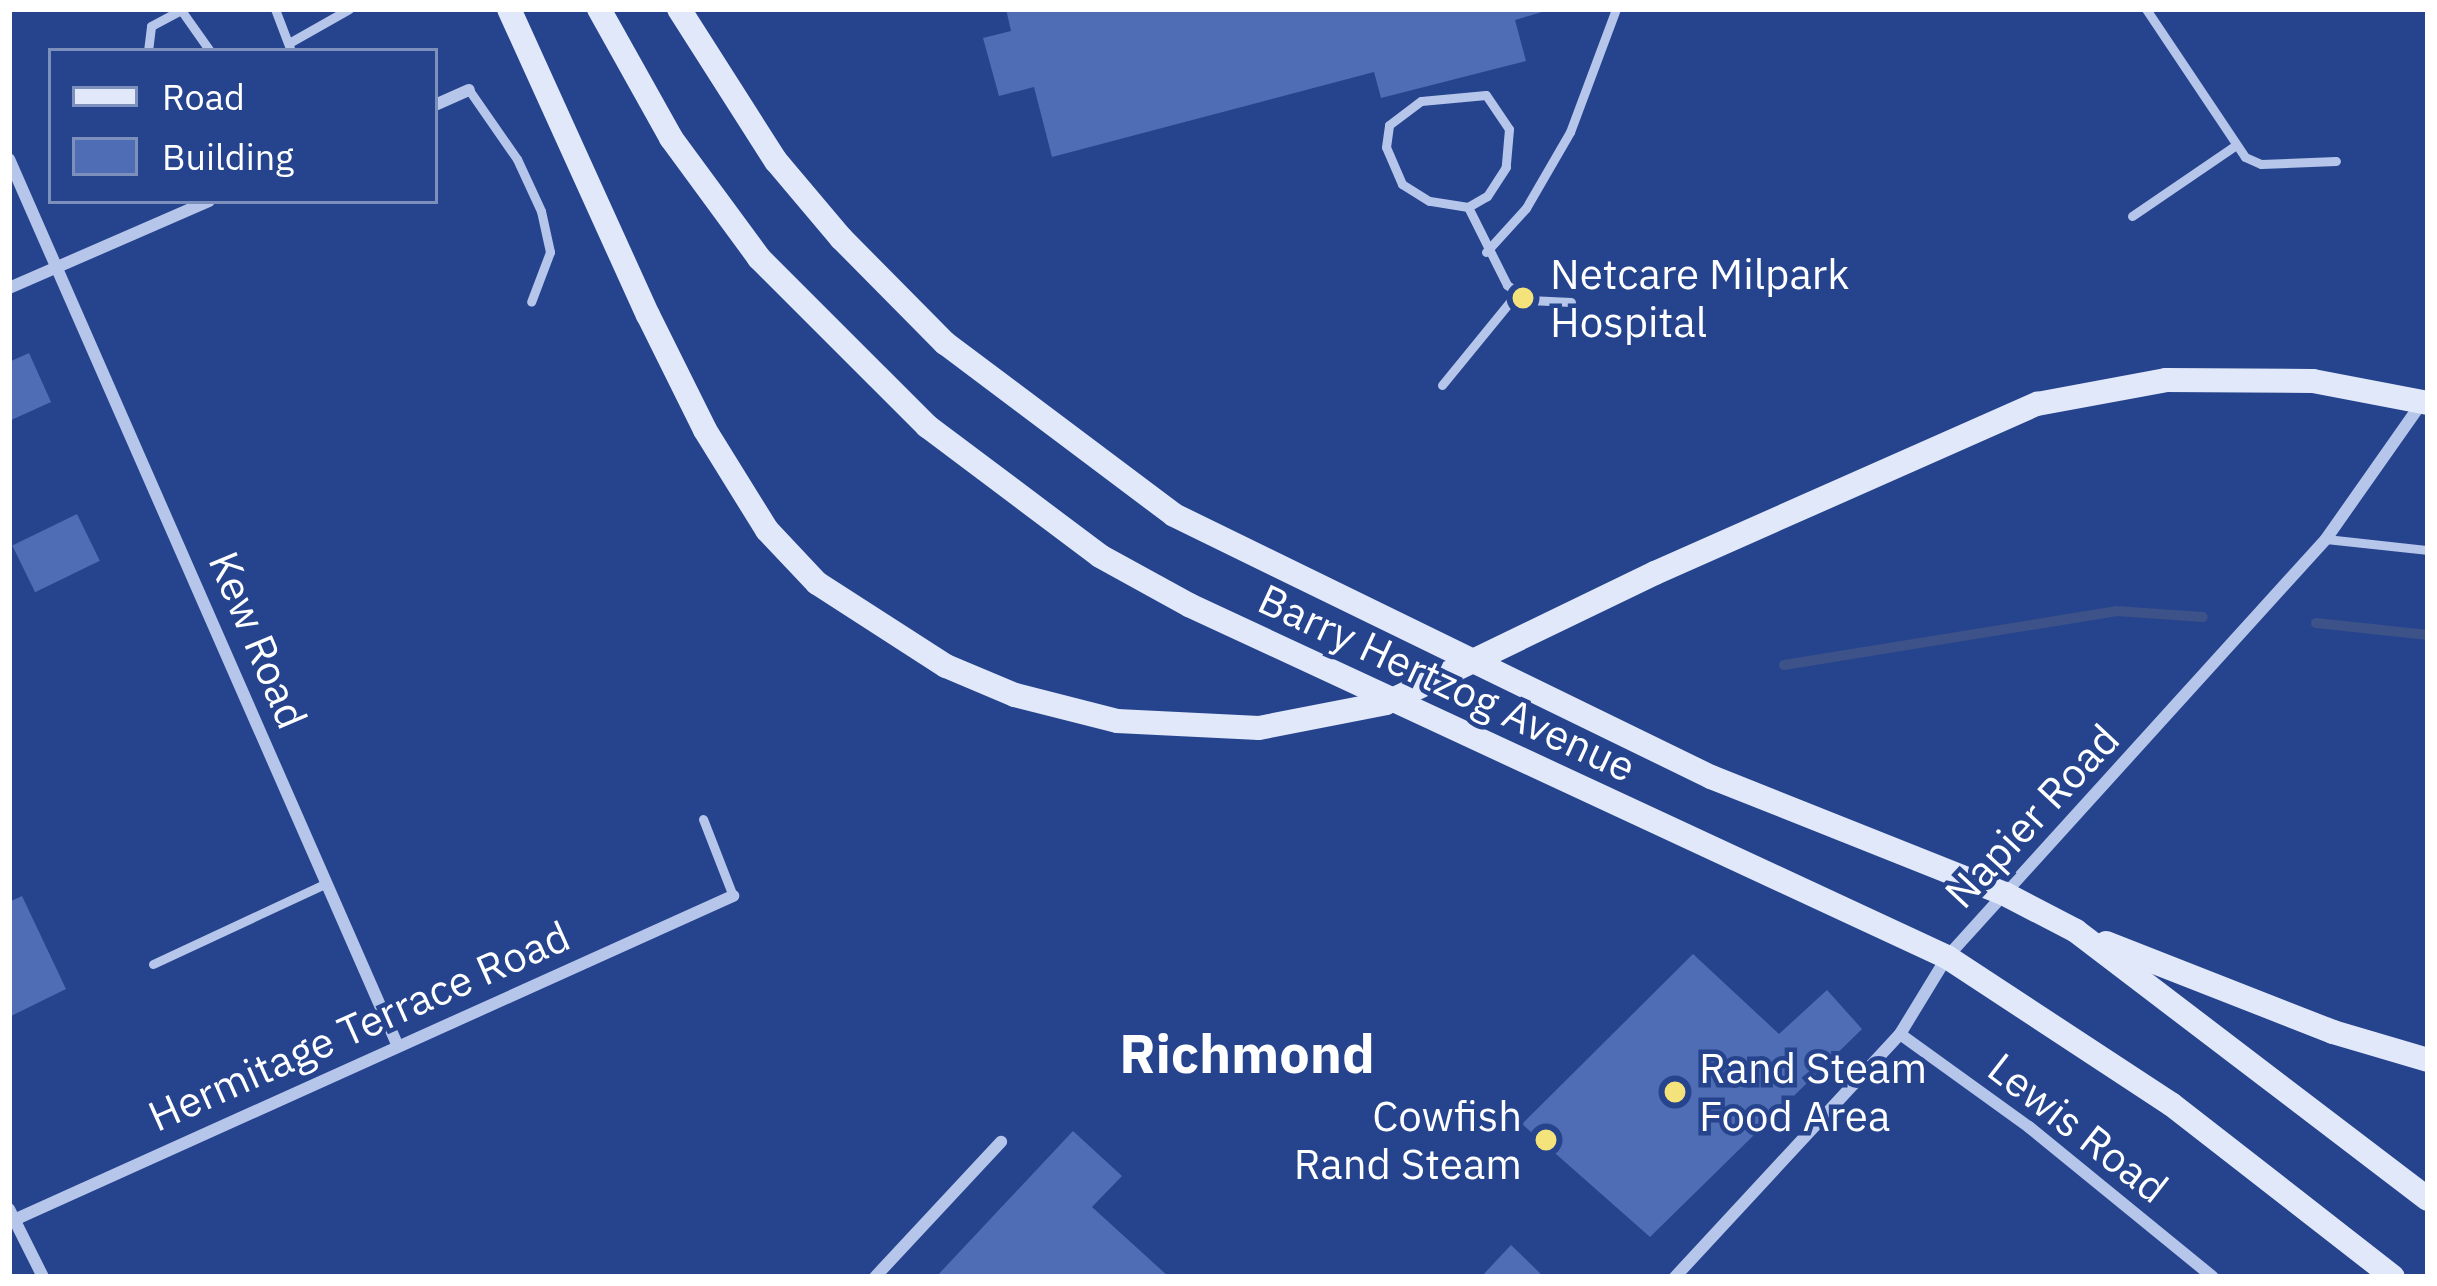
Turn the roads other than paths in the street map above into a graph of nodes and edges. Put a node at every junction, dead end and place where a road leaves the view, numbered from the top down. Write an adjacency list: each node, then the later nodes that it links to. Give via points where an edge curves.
1 (275, 9): 8 (lane)
2 (349, 9): 8 (lane)
3 (509, 9): 27 (main road, bridge, via 657,334 767,530 817,584 946,666 1015,695 1117,721 1259,728 1386,703 2037,404 2166,380 2313,381)
4 (598, 9): 35 (main road, Barry Hertzog Avenue, via 671,138 759,258 927,426 1100,556 1189,605)
5 (679, 9): 32 (main road, Barry Hertzog Avenue, via 776,161 841,238 945,343 1174,515 1711,777)
6 (1616, 9): 19 (lane, via 1570,132 1526,208)
7 (2146, 9): 13 (lane)
8 (290, 47)
9 (148, 48): 10 (lane, via 151,26 181,10)
10 (208, 48)
11 (469, 90): 12 (street); 23 (lane, via 541,211 550,252)
12 (438, 104)
13 (2233, 147): 15 (lane, via 2261,164); 18 (lane)
14 (9, 159): 20 (street, Kew Road)
15 (2336, 161)
16 (202, 204): 20 (street)
17 (1468, 207): 17 (lane, via 1429,201 1391,168 1389,124 1404,109 1458,95 1486,94 1498,104 1509,129 1506,167); 19 (lane)
18 (2132, 216)
19 (1486, 252): 22 (lane)
20 (60, 265): 21 (street); 31 (street, Kew Road)
21 (9, 288)
22 (1517, 292): 24 (lane); 25 (lane)
23 (531, 302)
24 (1571, 302)
25 (1442, 385)
26 (2428, 392): 28 (street, Napier Road)
27 (2428, 403)
28 (2326, 539): 29 (lane); 32 (street, Napier Road)
29 (2428, 550)
30 (703, 819): 33 (lane)
31 (327, 883): 36 (lane); 38 (street, Kew Road)
32 (2005, 894): 34 (main road, Barry Hertzog Avenue); 35 (street, Napier Road)
33 (733, 896): 38 (street, Hermitage Terrace Road)
34 (2076, 931): 39 (main road, via 2333,1032); 41 (main road, Barry Hertzog Avenue)
35 (1947, 957): 37 (street, Napier Road); 47 (main road, Barry Hertzog Avenue, via 2171,1103)
36 (153, 964)
37 (1900, 1034): 45 (street, Napier Road); 46 (street, Lewis Road)
38 (396, 1042): 42 (street, Hermitage Terrace Road)
39 (2428, 1060)
40 (1001, 1142): 44 (street)
41 (2428, 1199)
42 (12, 1214): 43 (street)
43 (43, 1277)
44 (875, 1277)
45 (1675, 1277)
46 (2213, 1277)
47 (2393, 1277)

